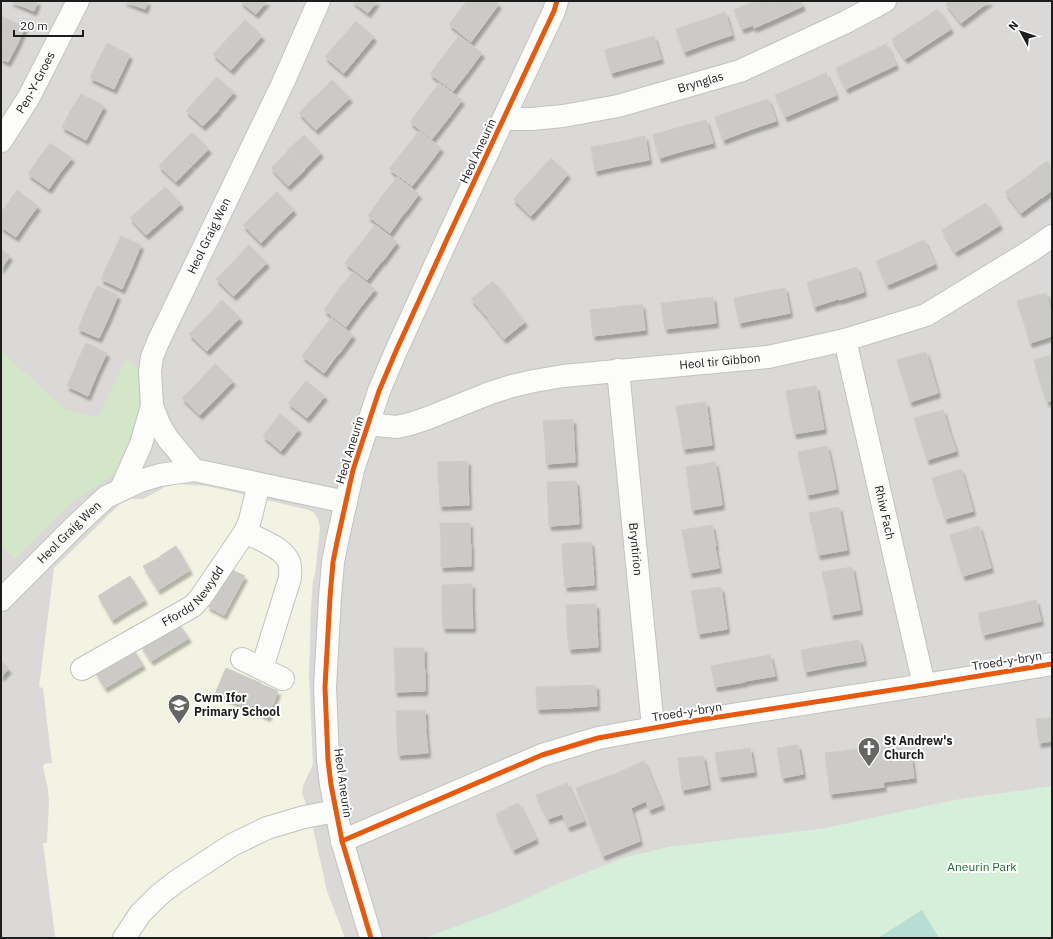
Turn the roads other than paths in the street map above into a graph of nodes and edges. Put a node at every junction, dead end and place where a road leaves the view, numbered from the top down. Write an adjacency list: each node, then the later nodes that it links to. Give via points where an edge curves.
1 (78, 1): 6 (street, Pen-Y-Groes, via 28,97)
2 (319, 1): 10 (street, Heol Graig Wen, via 282,85 158,342 150,371)
3 (557, 1): 5 (street, Heol Aneurin)
4 (884, 1): 5 (street, Brynglas, via 846,22 740,71 618,106 563,116)
5 (504, 118): 11 (street, Heol Aneurin, via 396,351)
6 (1, 141)
7 (1052, 236): 8 (street, Heol tir Gibbon, via 926,315)
8 (844, 340): 9 (street, Heol tir Gibbon, via 768,357); 23 (street, Rhiw Fach)
9 (618, 370): 11 (street, Heol tir Gibbon, via 563,376 512,386 397,427); 24 (street, Bryntirion)
10 (152, 406): 12 (street, Heol Graig Wen, via 168,439); 14 (street, via 141,444)
11 (368, 424): 15 (street, Heol Aneurin)
12 (194, 470): 13 (street, Heol Graig Wen); 14 (street, Heol Graig Wen, via 160,475)
13 (260, 484): 15 (street, Heol Graig Wen); 16 (street, Ffordd Newydd)
14 (121, 489): 17 (street, Heol Graig Wen, via 106,497)
15 (346, 502): 25 (street, Heol Aneurin, via 333,562 325,687 328,760)
16 (245, 532): 20 (street, via 274,546 290,563 291,570); 21 (street, Ffordd Newydd, via 193,606)
17 (1, 600)
18 (242, 659): 20 (street)
19 (1052, 664): 23 (street, Troed-y-bryn)
20 (262, 668): 22 (street)
21 (82, 669)
22 (283, 679)
23 (924, 685): 24 (street, Troed-y-bryn)
24 (652, 728): 26 (street, Troed-y-bryn, via 598,738 542,755)
25 (336, 811): 26 (street, Heol Aneurin); 27 (street, via 267,828 232,845 160,895 140,914)
26 (342, 841): 28 (street, Heol Aneurin)
27 (124, 938)
28 (371, 938)

